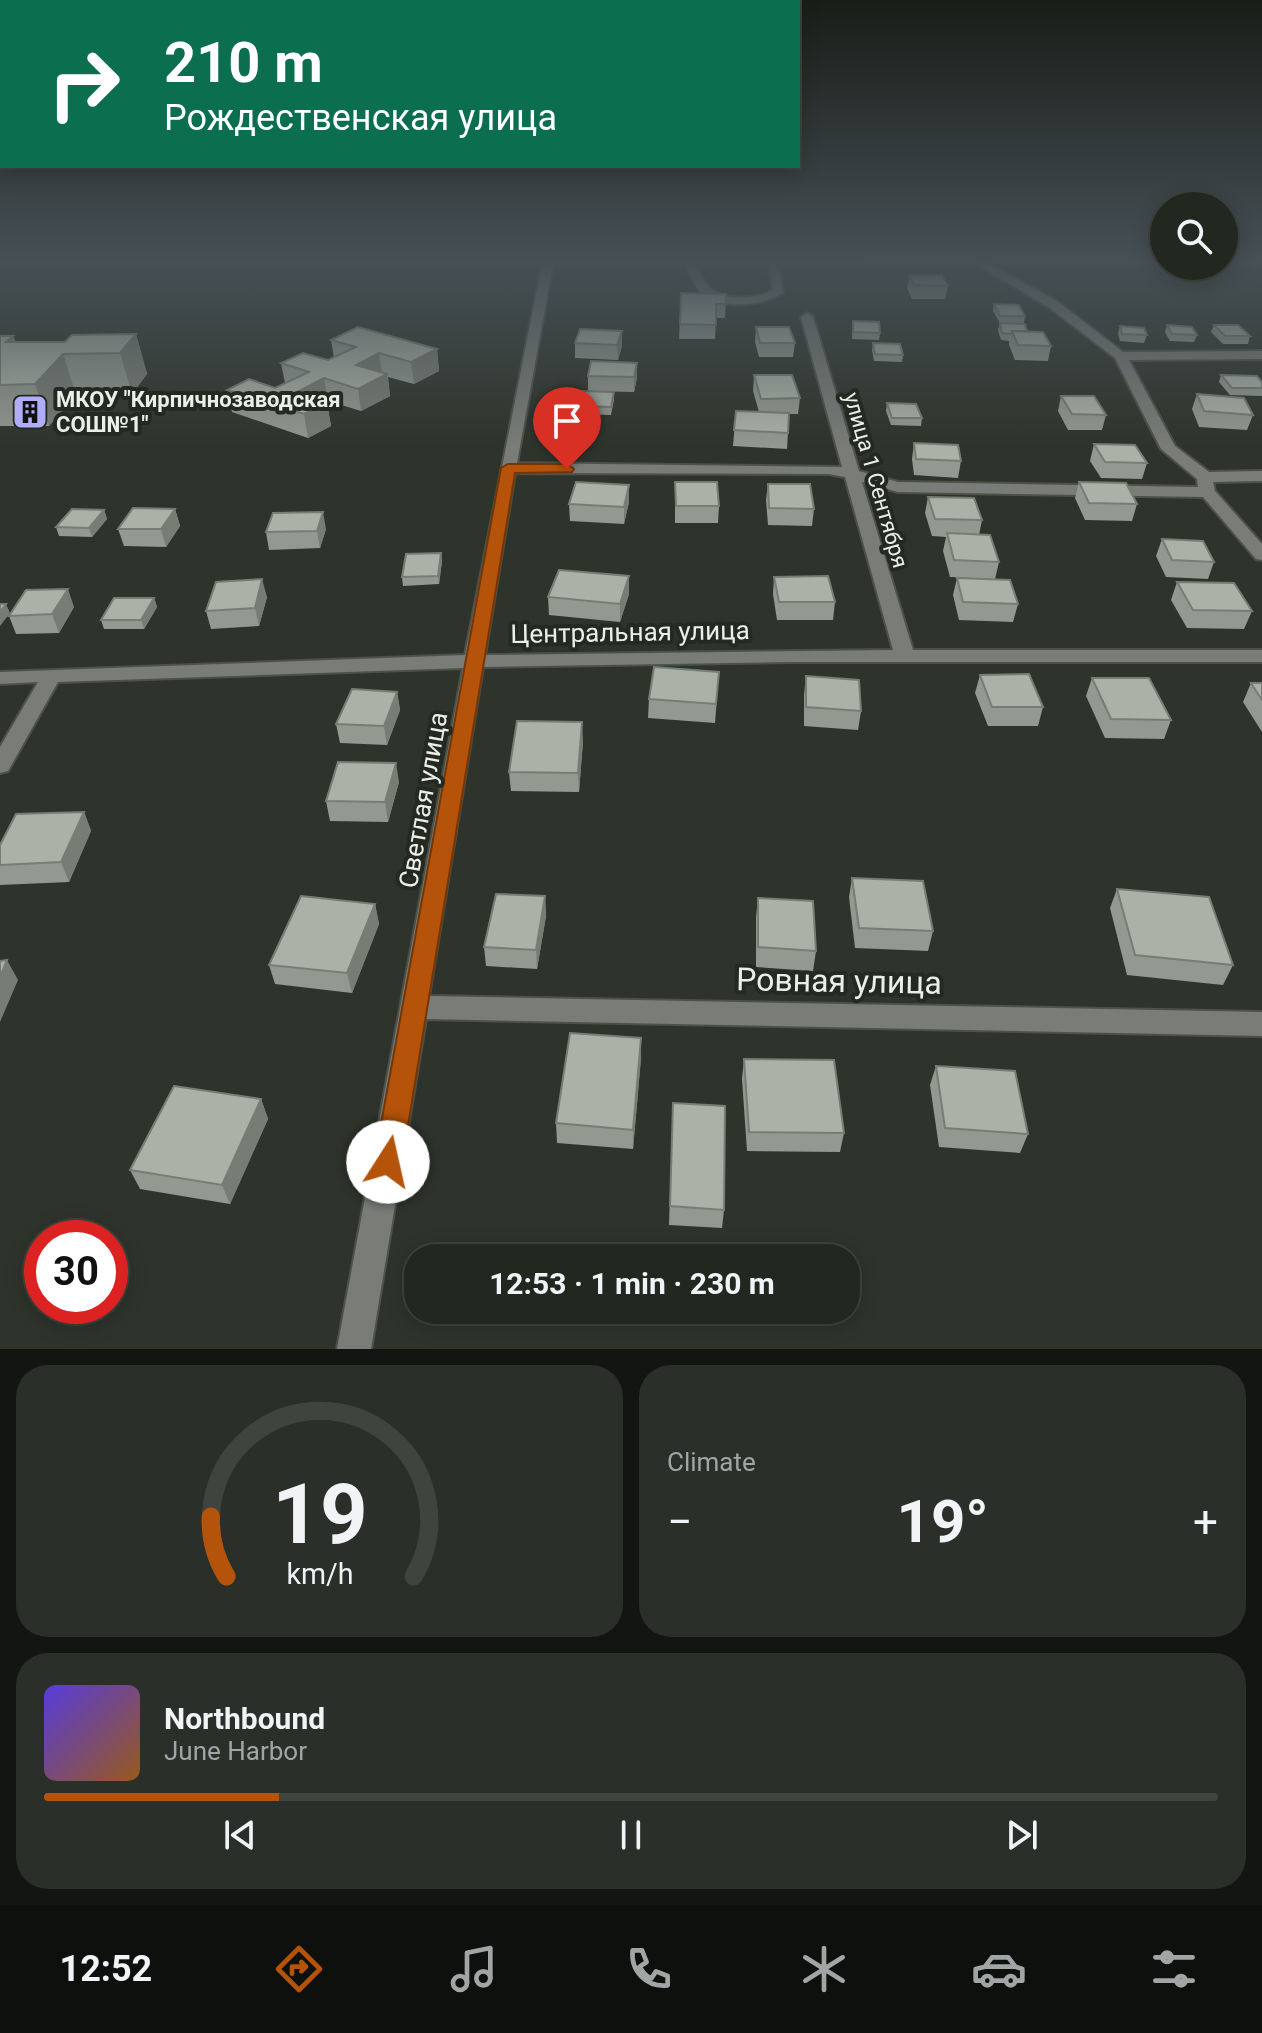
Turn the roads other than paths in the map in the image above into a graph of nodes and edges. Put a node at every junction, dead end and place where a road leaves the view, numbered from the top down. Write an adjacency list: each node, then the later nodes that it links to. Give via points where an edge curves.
1 (536, 322): 6 (street, Светлая улица)
2 (808, 322): 7 (street, улица 1 Сентября)
3 (1076, 322): 5 (street)
4 (1262, 355): 5 (street)
5 (1120, 356): 9 (street, via 1169,449)
6 (508, 468): 7 (street); 13 (street, Светлая улица)
7 (850, 472): 9 (street, via 898,487); 11 (street, улица 1 Сентября)
8 (1262, 476): 9 (street)
9 (1206, 485): 10 (street)
10 (1262, 555)
11 (904, 654): 12 (street, Центральная улица); 13 (street, Центральная улица)
12 (1262, 656)
13 (476, 660): 14 (street, Центральная улица); 17 (street, Светлая улица)
14 (52, 675): 15 (street, Центральная улица); 16 (street)
15 (0, 678)
16 (0, 766)
17 (415, 1007): 18 (street, Ровная улица); 19 (street, Светлая улица)
18 (1262, 1024)
19 (354, 1349)

